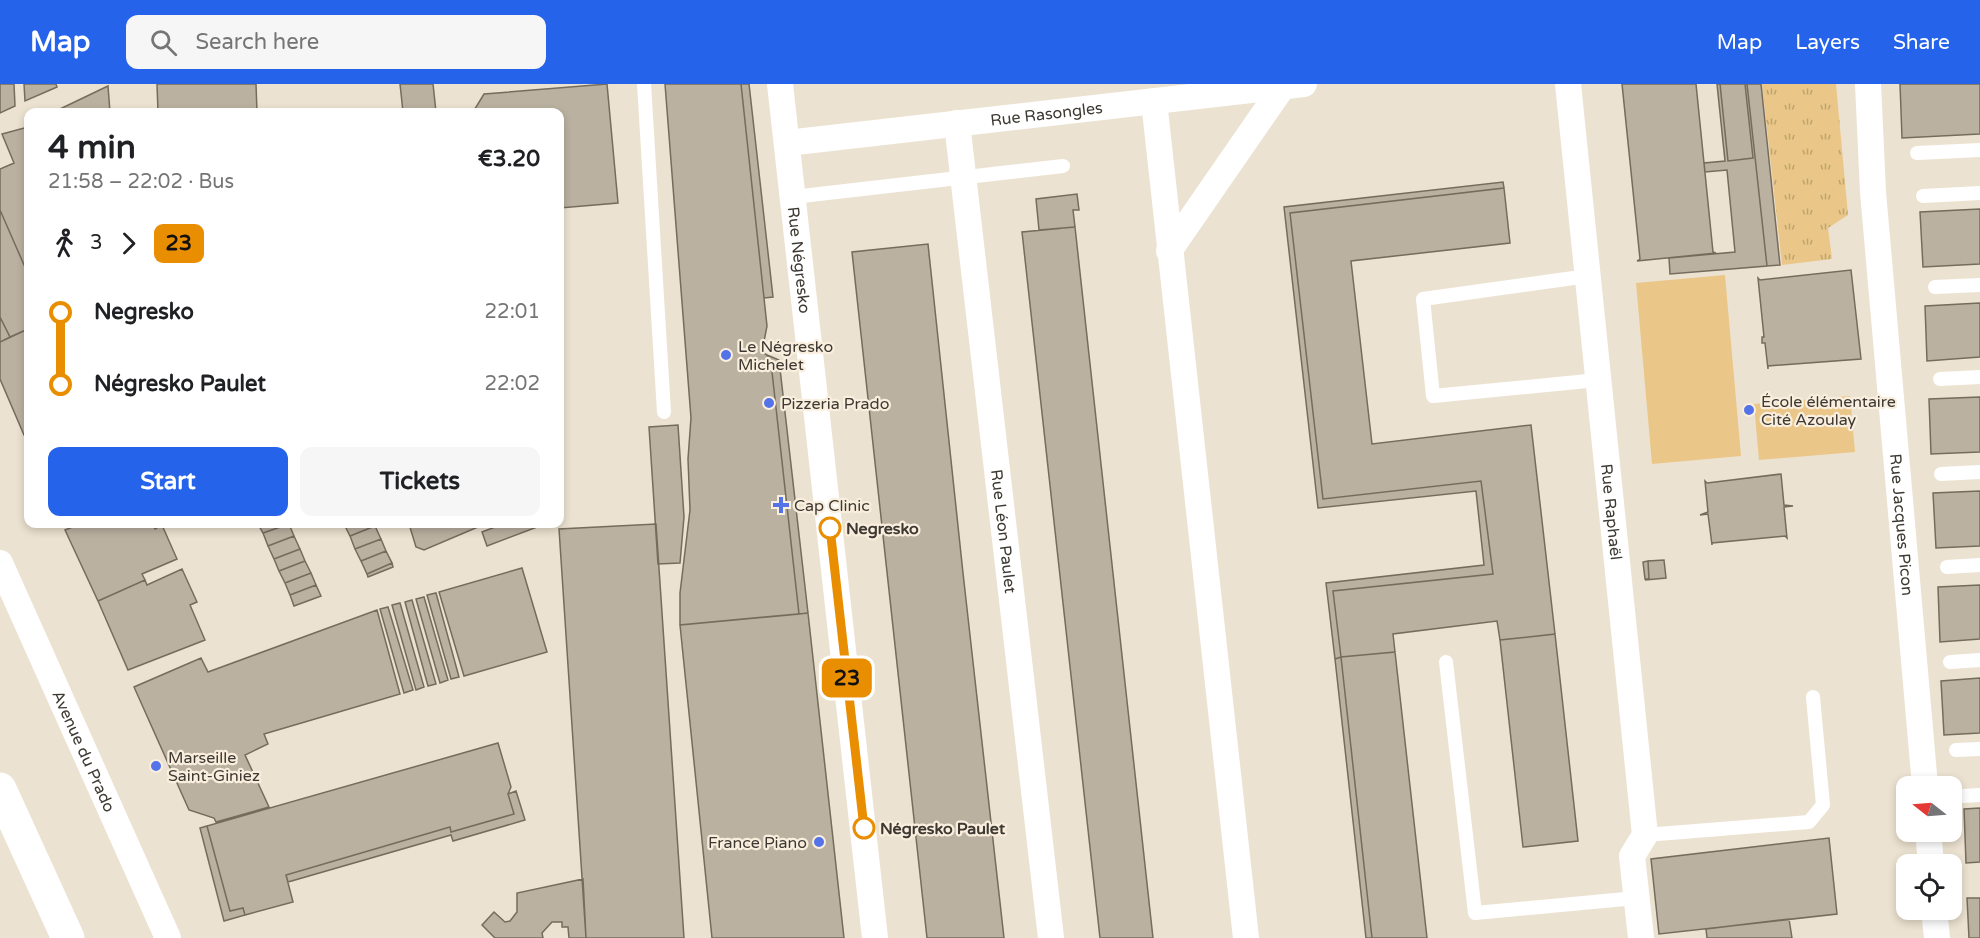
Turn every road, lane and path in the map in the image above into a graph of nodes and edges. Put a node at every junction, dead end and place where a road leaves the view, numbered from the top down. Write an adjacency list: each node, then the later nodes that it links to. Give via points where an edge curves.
1 (644, 84): 24 (lane)
2 (780, 84): 9 (street, Rue Négresko)
3 (1568, 84): 18 (street, Rue Raphaël)
4 (1868, 84): 36 (street, Rue Jacques Picon)
5 (1294, 85): 6 (street, Rue Rasongles); 17 (street)
6 (1185, 91): 7 (street, Rue Rasongles)
7 (1154, 101): 8 (street, Rue Rasongles); 17 (street)
8 (957, 123): 9 (street, Rue Rasongles); 13 (street, Rue Léon Paulet)
9 (787, 143): 16 (street, Rue Négresko)
10 (1980, 150): 11 (lane)
11 (1917, 153)
12 (1064, 166): 13 (lane)
13 (964, 177): 16 (lane); 46 (street, Rue Léon Paulet)
14 (1980, 193): 15 (lane)
15 (1923, 196)
16 (793, 197): 45 (street, Rue Négresko)
17 (1169, 251): 47 (street)
18 (1588, 276): 23 (street, Rue Raphaël); 23 (lane, via 1423,298 1433,396)
19 (1980, 285): 20 (lane)
20 (1935, 287)
21 (1980, 377): 22 (lane)
22 (1940, 379)
23 (1598, 380): 40 (street, Rue Raphaël)
24 (664, 412)
25 (1980, 472): 26 (lane)
26 (1941, 474)
27 (0, 563): 44 (street, Avenue du Prado)
28 (1980, 565): 29 (lane)
29 (1947, 567)
30 (1980, 660): 32 (lane)
31 (1446, 662): 41 (lane, via 1475,912)
32 (1950, 662)
33 (1813, 697): 40 (lane, via 1823,805 1809,822)
34 (1980, 749): 35 (lane)
35 (1956, 750)
36 (1924, 776)
37 (0, 789): 43 (main road)
38 (1980, 795): 39 (lane)
39 (1964, 796)
40 (1645, 836): 41 (street, via 1632,856)
41 (1636, 898): 48 (street)
42 (1936, 920): 49 (street)
43 (68, 938)
44 (168, 938)
45 (874, 938)
46 (1051, 938)
47 (1246, 938)
48 (1641, 938)
49 (1937, 938)

